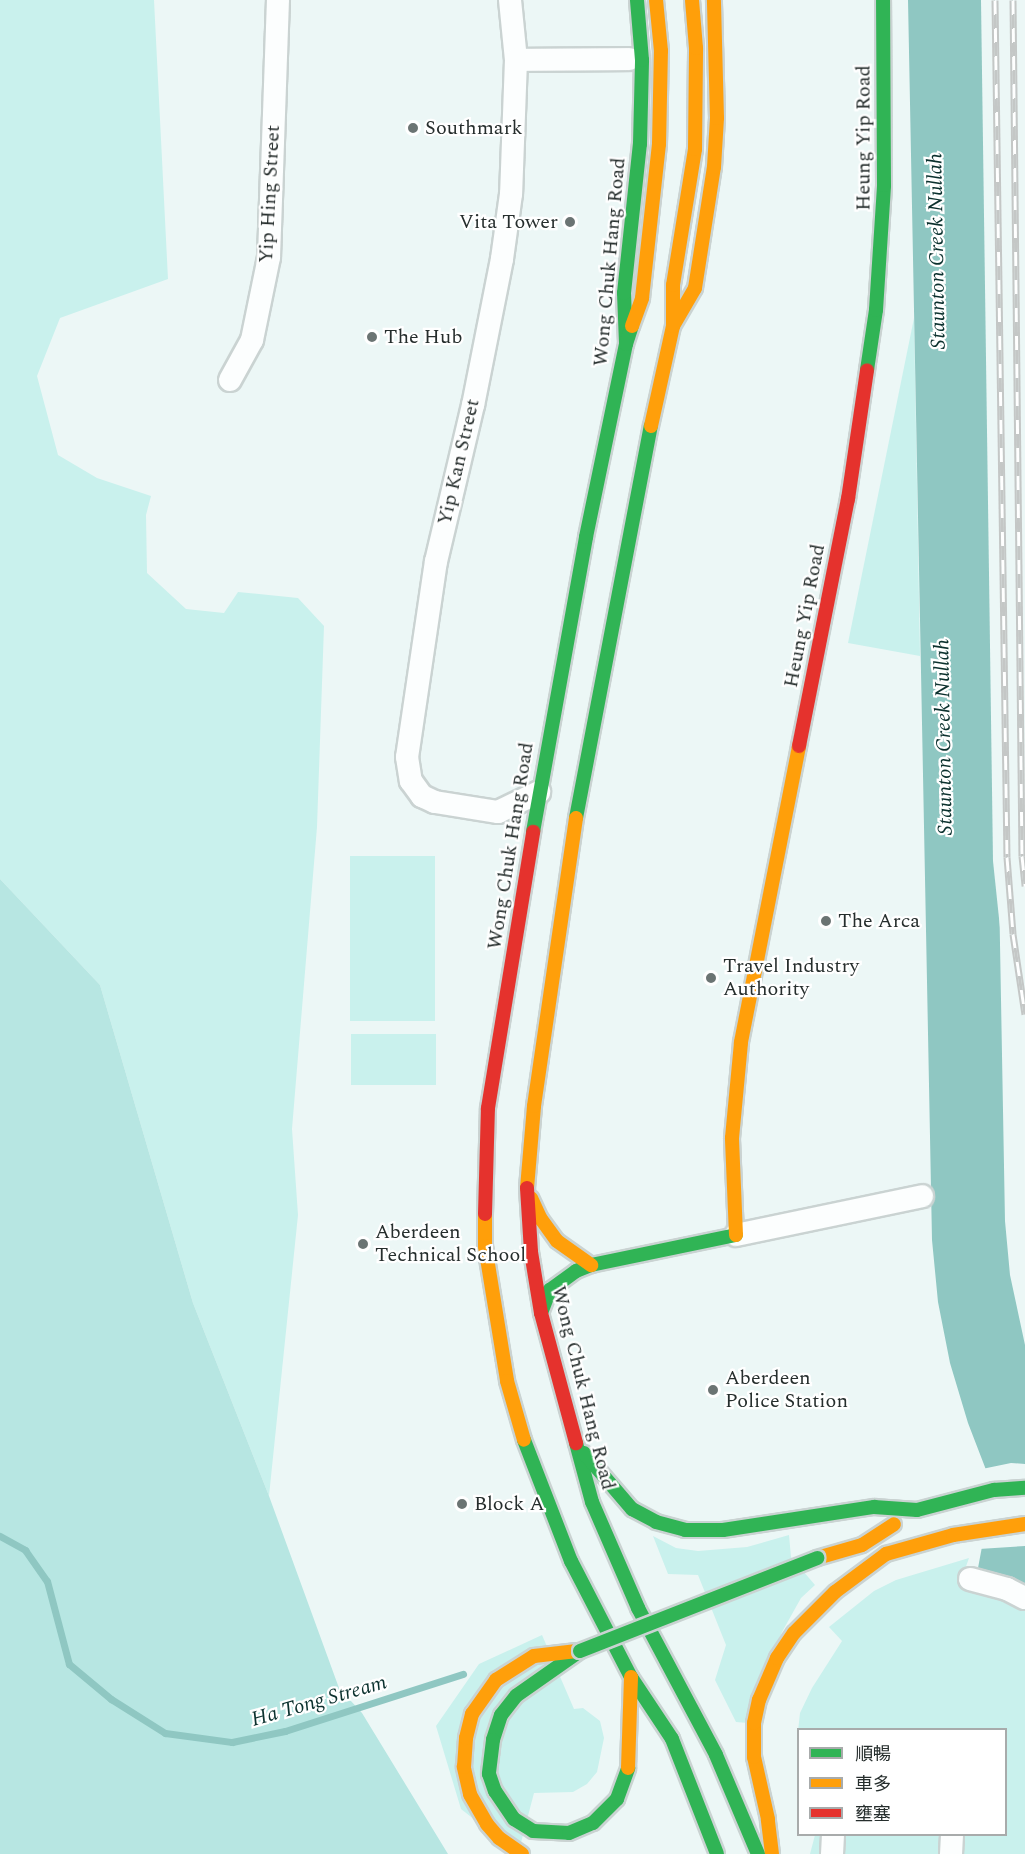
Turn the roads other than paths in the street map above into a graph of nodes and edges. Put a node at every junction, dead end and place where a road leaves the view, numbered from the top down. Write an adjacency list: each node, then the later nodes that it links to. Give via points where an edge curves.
1 (278, 0): 12 (street, Yip Hing Street, via 269,256 252,340)
2 (510, 0): 9 (street, Yip Kan Street)
3 (638, 0): 11 (main road, Wong Chuk Hang Road, via 642,60 640,144 624,293)
4 (656, 0): 11 (main road, via 661,96 658,155 642,298)
5 (692, 0): 10 (main road, via 695,149 672,285)
6 (714, 0): 10 (main road, Wong Chuk Hang Road, via 714,167 695,288)
7 (883, 0): 16 (main road, Heung Yip Road, via 884,185 876,310 848,499 741,1042 732,1138)
8 (629, 59): 9 (street)
9 (516, 60): 13 (street, Yip Kan Street, via 511,194 502,260 436,561 407,757 411,781 422,796 435,802 498,812)
10 (673, 326): 14 (main road, Wong Chuk Hang Road, via 572,837 534,1106)
11 (626, 344): 13 (main road, Wong Chuk Hang Road)
12 (230, 380)
13 (539, 792): 28 (main road, Wong Chuk Hang Road, via 488,1108 485,1246 507,1381 525,1443 571,1561)
14 (527, 1191): 17 (main road, via 557,1241); 18 (main road, Wong Chuk Hang Road)
15 (922, 1196): 16 (street)
16 (736, 1235): 17 (main road)
17 (591, 1265): 18 (main road, via 550,1290)
18 (541, 1313): 19 (main road, Wong Chuk Hang Road)
19 (579, 1447): 21 (main road, via 632,1509 656,1522 701,1532 873,1508); 33 (main road, Wong Chuk Hang Road, via 592,1502 614,1556 716,1755)
20 (1025, 1488): 21 (main road, via 994,1490)
21 (917, 1510): 23 (main road)
22 (1025, 1524): 24 (main road, via 953,1535)
23 (862, 1545): 24 (main road); 27 (main road, bridge, via 818,1558)
24 (886, 1554): 34 (main road, via 835,1592 794,1633 764,1687 754,1724 754,1757)
25 (970, 1580): 26 (street)
26 (1025, 1598)
27 (580, 1650): 28 (main road, via 516,1696 501,1715 495,1731 489,1774 495,1791 514,1819 533,1831 569,1833 593,1823 617,1799 629,1766); 31 (main road, via 534,1656 513,1667 496,1680 472,1714 464,1767 470,1794 499,1838)
28 (631, 1677): 32 (main road, Wong Chuk Hang Road, via 672,1739)
29 (832, 1836): 35 (street)
30 (952, 1836): 36 (street)
31 (521, 1853)
32 (717, 1854)
33 (758, 1854)
34 (772, 1854)
35 (832, 1854)
36 (951, 1854)

